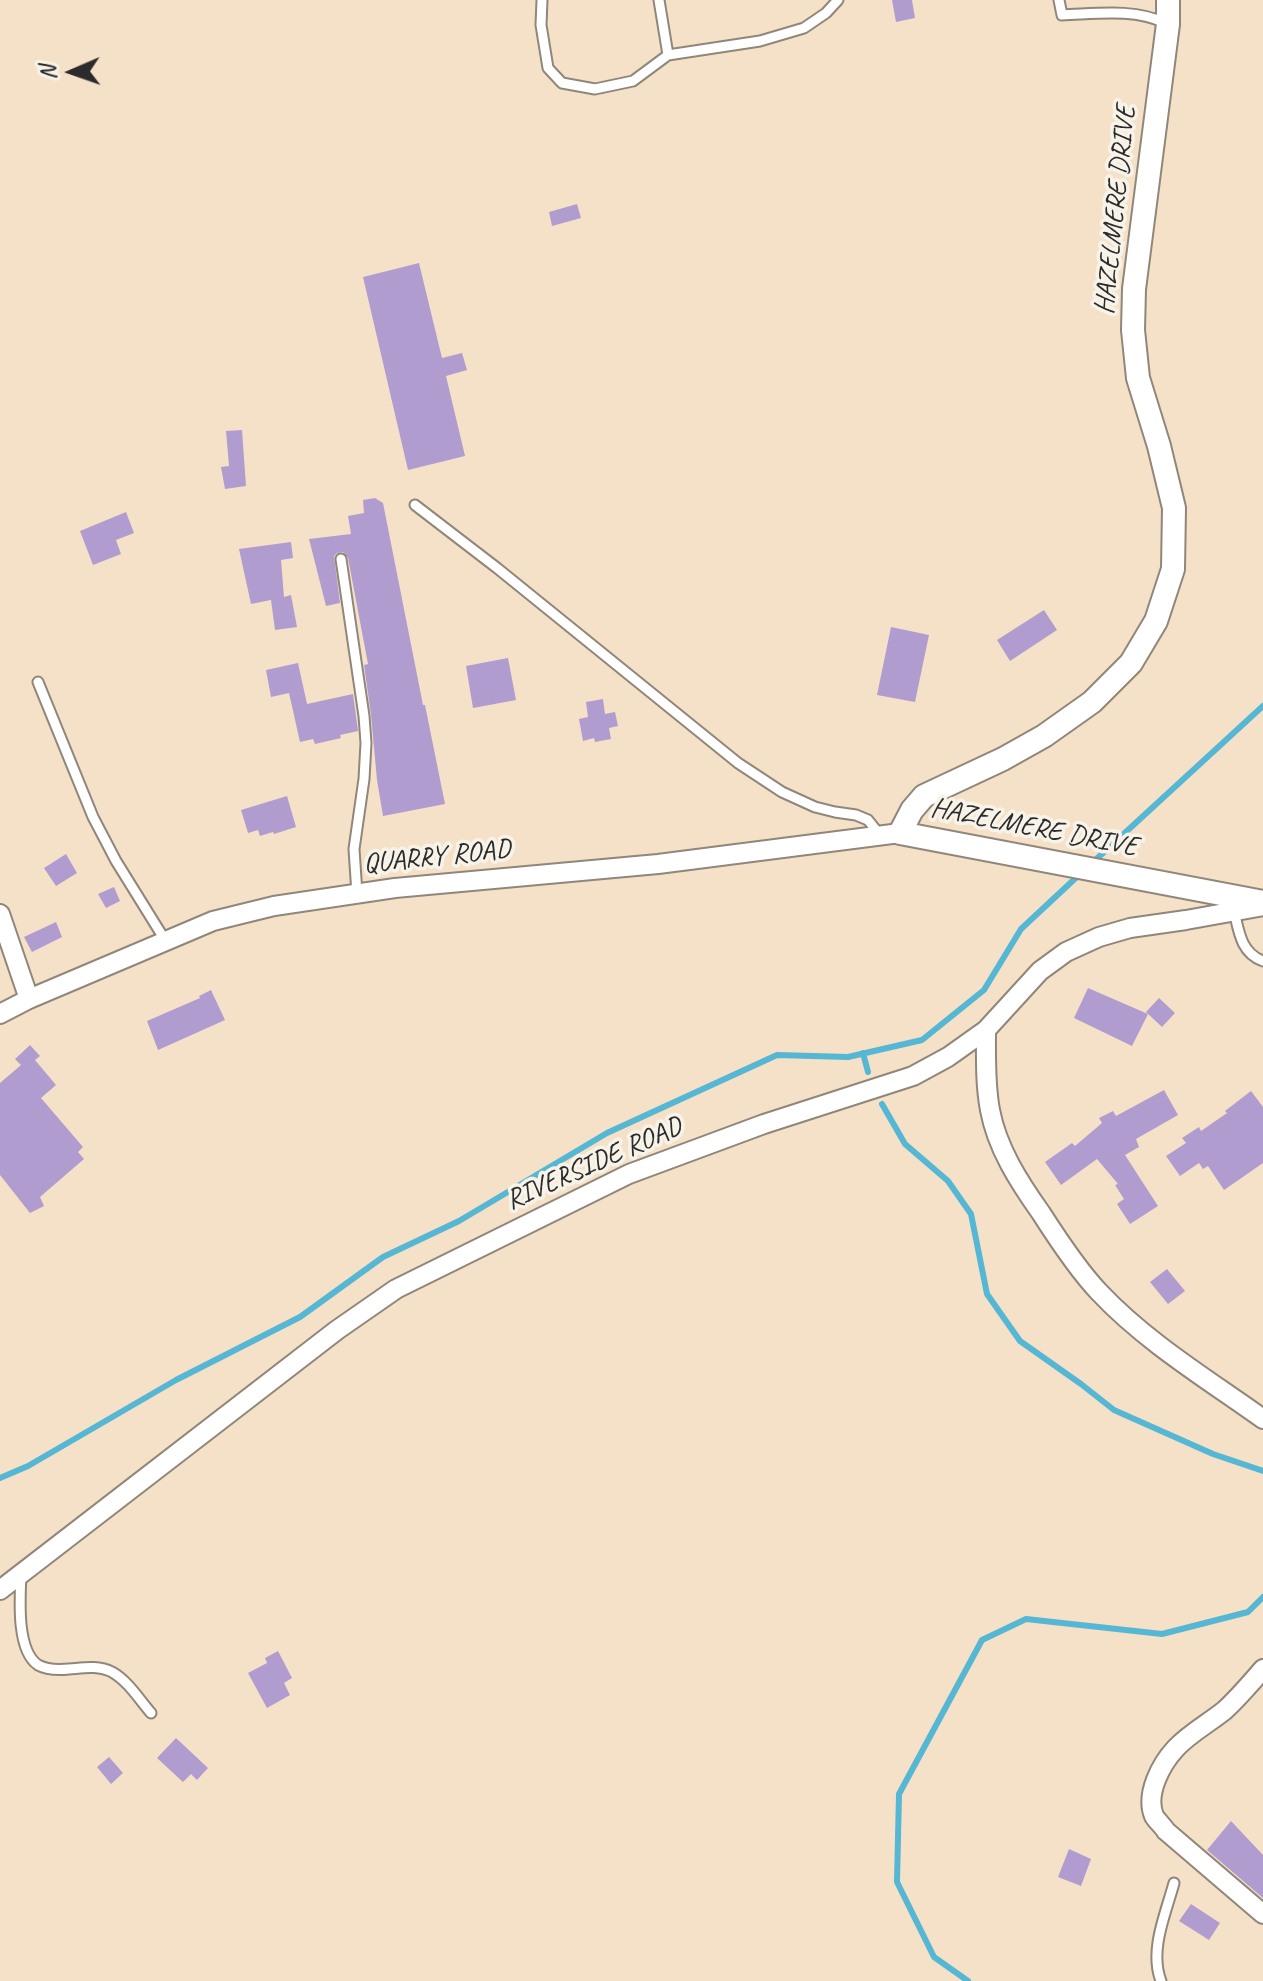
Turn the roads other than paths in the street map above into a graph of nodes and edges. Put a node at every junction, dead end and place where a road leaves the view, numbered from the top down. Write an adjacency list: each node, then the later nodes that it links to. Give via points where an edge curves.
1 (542, 0): 7 (lane, via 548,68 562,83 595,89 633,81)
2 (659, 0): 7 (lane)
3 (838, 0): 7 (lane, via 804,28 760,41)
4 (1059, 0): 6 (lane, via 1062,15 1123,13)
5 (1168, 0): 6 (street, HAZELMERE DRIVE)
6 (1168, 24): 11 (street, HAZELMERE DRIVE, via 1133,330 1138,378 1174,508 1173,569 1156,621 1131,663 1092,702 1031,744 924,796)
7 (668, 55)
8 (415, 505): 11 (lane, via 738,763 782,792 815,807 856,815)
9 (341, 559): 12 (lane, via 366,743 354,849)
10 (38, 682): 16 (lane, via 93,817)
11 (890, 834): 12 (street, QUARRY ROAD); 13 (street, HAZELMERE DRIVE)
12 (357, 894): 16 (street, QUARRY ROAD, via 274,906)
13 (1263, 904): 14 (street, RIVERSIDE ROAD)
14 (1234, 911): 17 (lane, via 1241,942 1253,958); 20 (street, RIVERSIDE ROAD, via 1130,928 1066,952 1040,971)
15 (0, 914): 18 (street)
16 (165, 940): 18 (street, QUARRY ROAD)
17 (1263, 961)
18 (29, 999): 19 (street, QUARRY ROAD)
19 (0, 1014)
20 (986, 1030): 21 (street, via 990,1110 998,1139 1053,1231 1098,1291 1147,1337); 22 (street, RIVERSIDE ROAD, via 913,1076 629,1174 396,1289)
21 (1263, 1419)
22 (21, 1574): 23 (street, RIVERSIDE ROAD); 25 (lane, via 23,1633 37,1664 110,1671)
23 (0, 1590)
24 (1263, 1669): 27 (street, via 1226,1708 1175,1748 1159,1772 1152,1802 1166,1831)
25 (151, 1713)
26 (1174, 1883): 28 (lane, via 1157,1943)
27 (1263, 1914)
28 (1161, 1981)

